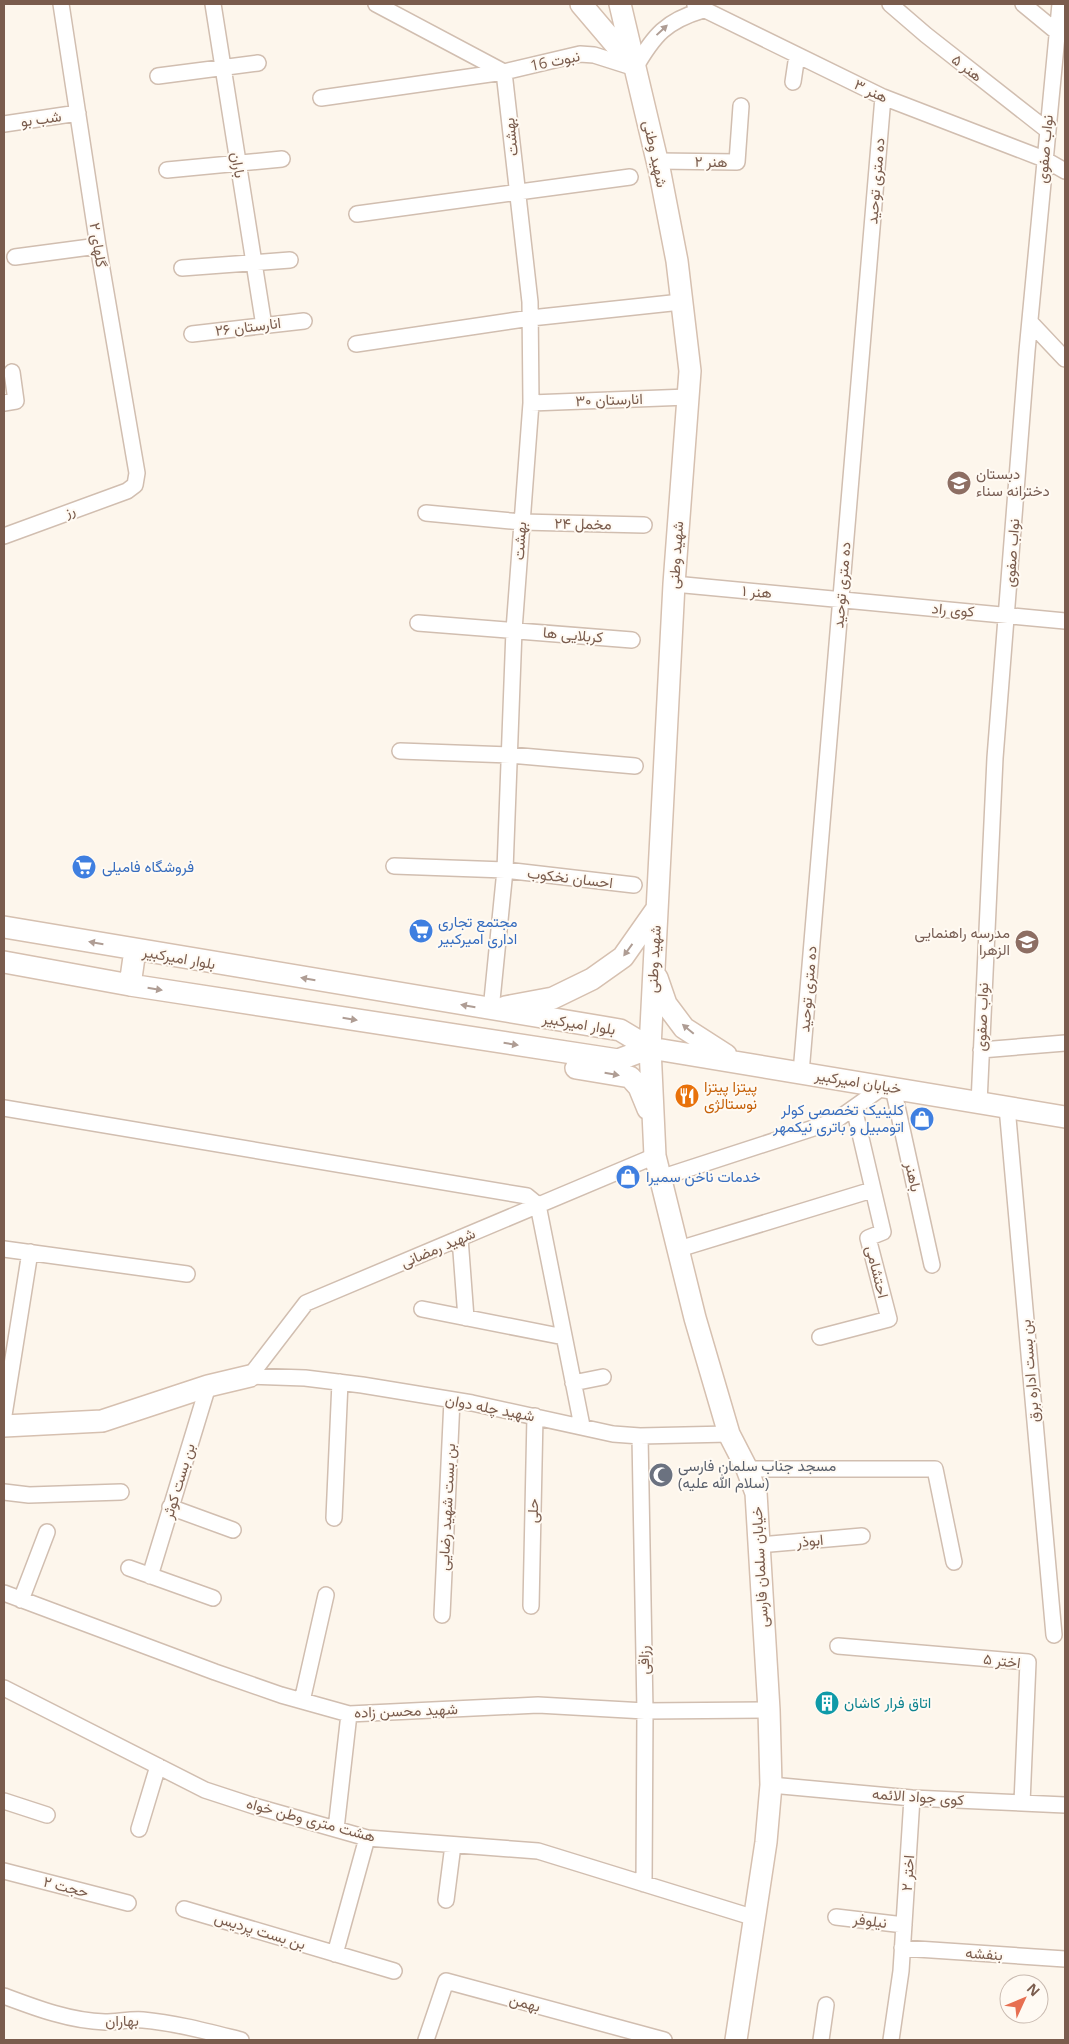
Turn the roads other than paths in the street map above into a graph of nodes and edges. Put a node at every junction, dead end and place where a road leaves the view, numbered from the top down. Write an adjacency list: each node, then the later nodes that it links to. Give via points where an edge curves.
1 (61, 4): 20 (street, گلهای ۲)
2 (213, 4): 12 (street, باران)
3 (376, 4): 14 (street)
4 (581, 4): 13 (main road)
5 (620, 4): 13 (main road, شهید وطنی)
6 (890, 4): 22 (street, هنر ۵)
7 (1023, 4): 9 (street)
8 (698, 7): 10 (street, هنر ۳); 13 (street, one-way to 8, via 650,42 663,28)
9 (1060, 18): 22 (street, نواب صفوی)
10 (796, 55): 16 (street); 17 (street, هنر ۳)
11 (258, 63): 12 (street)
12 (223, 66): 15 (street); 26 (street, باران)
13 (635, 68): 14 (street, نبوت 16, via 594,54 580,54); 25 (main road, شهید وطنی)
14 (504, 72): 18 (street, نبوت 16); 30 (street, بهشت)
15 (158, 76)
16 (793, 82)
17 (883, 97): 24 (street, هنر ۳); 55 (street, ده متری توحید)
18 (321, 98)
19 (742, 106): 25 (street, هنر ۲, via 738,162)
20 (78, 114): 21 (street, شب بو); 32 (street, گلهای ۲)
21 (4, 124)
22 (1047, 130): 24 (street, نواب صفوی)
23 (282, 159): 26 (street)
24 (1044, 159): 28 (street, هنر ۳); 40 (street, نواب صفوی)
25 (658, 161): 37 (main road, شهید وطنی)
26 (238, 162): 27 (street); 35 (street, باران)
27 (167, 170)
28 (1065, 171)
29 (630, 177): 30 (street)
30 (517, 193): 31 (street); 38 (street, بهشت)
31 (357, 214)
32 (98, 246): 33 (street); 49 (street, گلهای ۲, via 137,473)
33 (15, 257)
34 (290, 260): 35 (street)
35 (254, 263): 36 (street); 41 (street, باران)
36 (182, 268)
37 (682, 302): 38 (street); 46 (main road, شهید وطنی, via 690,372)
38 (531, 318): 43 (street); 48 (street, بهشت)
39 (304, 320): 41 (street, انارستان ۲۶)
40 (1030, 322): 44 (street); 56 (street, نواب صفوی)
41 (264, 326): 42 (street, انارستان ۲۶)
42 (192, 334)
43 (356, 344)
44 (1065, 359)
45 (12, 372): 47 (street)
46 (688, 396): 48 (street, انارستان ۳۰); 54 (main road, شهید وطنی)
47 (10, 402)
48 (531, 403): 51 (street, بهشت)
49 (135, 485): 53 (street, رز, via 127,491)
50 (426, 513): 51 (street, مخمل ۲۴)
51 (522, 522): 52 (street, مخمل ۲۴); 59 (street, بهشت)
52 (644, 525)
53 (4, 536)
54 (674, 584): 55 (street, هنر ۱); 67 (main road, شهید وطنی)
55 (841, 600): 56 (street, کوی راد); 79 (street, ده متری توحید)
56 (1007, 616): 57 (street, کوی راد); 76 (street, نواب صفوی, via 994,758)
57 (1065, 621)
58 (418, 623): 59 (street, کربلایی ها)
59 (514, 630): 60 (street, کربلایی ها); 62 (street, بهشت)
60 (632, 640)
61 (400, 751): 62 (street)
62 (510, 755): 63 (street); 65 (street, بهشت)
63 (635, 766)
64 (394, 866): 65 (street, احسان نخکوب)
65 (505, 870): 66 (street, احسان نخکوب); 73 (street, بهشت)
66 (634, 885)
67 (656, 910): 71 (main road, شهید وطنی); 73 (main road, one-way to 73, via 623,957 592,979 553,998)
68 (4, 927): 69 (main road, بلوار امیرکبیر, one-way to 68)
69 (135, 950): 72 (main road); 73 (main road, بلوار امیرکبیر, one-way to 69)
70 (4, 962): 72 (main road, بلوار امیرکبیر)
71 (654, 969): 75 (main road, شهید وطنی); 78 (main road, one-way to 71, via 718,1052 684,1028 666,1004)
72 (130, 985): 77 (main road, بلوار امیرکبیر, one-way to 77)
73 (491, 1010): 75 (main road, بلوار امیرکبیر, via 620,1030)
74 (1065, 1042): 76 (street)
75 (650, 1048): 77 (main road, بلوار امیرکبیر, via 618,1060); 78 (main road, خیابان امیرکبیر); 86 (main road, خیابان سلمان فارسی)
76 (981, 1050): 81 (street, نواب صفوی)
77 (552, 1051): 86 (main road, one-way to 86, via 573,1068 630,1077 639,1087)
78 (744, 1063): 79 (main road, خیابان امیرکبیر)
79 (801, 1073): 80 (main road, خیابان امیرکبیر)
80 (888, 1087): 81 (main road, خیابان امیرکبیر); 84 (street); 95 (street, باهنر)
81 (979, 1103): 82 (main road, خیابان امیرکبیر)
82 (1006, 1107): 85 (main road, خیابان امیرکبیر); 131 (street, بن بست اداره برق)
83 (4, 1108): 90 (street, via 521,1193)
84 (854, 1108): 88 (street, via 835,1121); 89 (street, احتشامی)
85 (1065, 1117)
86 (653, 1121): 87 (main road, خیابان سلمان فارسی)
87 (655, 1156): 88 (main road, خیابان سلمان فارسی); 90 (street, شهید رمضانی)
88 (660, 1178): 93 (main road, خیابان سلمان فارسی)
89 (872, 1190): 93 (street); 100 (street, احتشامی, via 883,1232 868,1238 889,1319)
90 (538, 1205): 91 (street, شهید رمضانی); 99 (street)
91 (460, 1238): 98 (street); 101 (street, شهید رمضانی, via 306,1303)
92 (4, 1249): 94 (street)
93 (679, 1249): 111 (main road, خیابان سلمان فارسی, via 695,1318)
94 (30, 1252): 96 (street); 107 (street)
95 (932, 1265)
96 (187, 1274)
97 (422, 1309): 98 (street)
98 (466, 1318): 99 (street)
99 (564, 1337): 104 (street)
100 (820, 1337)
101 (250, 1376): 103 (street, شهید چله دوان); 105 (main road)
102 (603, 1377): 104 (street)
103 (340, 1382): 106 (street, شهید چله دوان); 117 (street)
104 (573, 1383): 110 (street)
105 (208, 1386): 109 (main road, via 102,1421); 116 (street, بن بست کوثر)
106 (452, 1400): 108 (street, شهید چله دوان); 130 (street, بن بست شهید رضایی)
107 (4, 1415)
108 (535, 1416): 110 (street, شهید چله دوان); 129 (street, حلی)
109 (4, 1426)
110 (582, 1426): 112 (street, شهید چله دوان, via 613,1434)
111 (729, 1434): 112 (street, شهید چله دوان); 113 (main road, خیابان سلمان فارسی)
112 (640, 1436): 136 (street, رزاقی)
113 (748, 1469): 121 (main road, خیابان سلمان فارسی, via 756,1493); 122 (street, via 935,1469)
114 (4, 1492): 115 (street, via 30,1496)
115 (121, 1492)
116 (170, 1507): 118 (street); 124 (street, بن بست کوثر)
117 (334, 1518)
118 (233, 1530)
119 (47, 1532): 128 (street)
120 (862, 1536): 121 (street, ابوذر)
121 (759, 1545): 135 (main road, خیابان سلمان فارسی)
122 (954, 1562)
123 (129, 1568): 124 (street)
124 (150, 1576): 127 (street)
125 (4, 1593): 128 (street, شهید محسن زاده)
126 (326, 1595): 134 (street)
127 (213, 1598)
128 (21, 1600): 134 (street, شهید محسن زاده)
129 (531, 1606)
130 (442, 1615)
131 (1054, 1635)
132 (838, 1646): 142 (street, اختر ۵, via 1028,1662)
133 (4, 1688): 138 (street, هشت متری وطن خواه)
134 (302, 1701): 137 (street, شهید محسن زاده)
135 (769, 1710): 136 (street, شهید محسن زاده); 139 (main road, خیابان سلمان فارسی)
136 (645, 1711): 137 (street, شهید محسن زاده, via 538,1705); 150 (street, رزاقی)
137 (349, 1714): 146 (street)
138 (158, 1766): 145 (street); 146 (street, هشت متری وطن خواه, via 205,1790)
139 (771, 1786): 140 (street, کوی جواد الائمه); 155 (main road, خیابان سلمان فارسی)
140 (912, 1798): 142 (street, کوی جواد الائمه); 156 (street, اختر ۲)
141 (4, 1800): 144 (street)
142 (1022, 1803): 143 (street, کوی جواد الائمه)
143 (1065, 1805)
144 (47, 1815)
145 (139, 1829)
146 (336, 1830): 147 (street, هشت متری وطن خواه)
147 (367, 1838): 148 (street, هشت متری وطن خواه); 158 (street)
148 (453, 1845): 150 (street, هشت متری وطن خواه, via 538,1851); 151 (street)
149 (4, 1871): 152 (street, حجت ۲)
150 (644, 1884): 155 (street, هشت متری وطن خواه)
151 (446, 1900)
152 (128, 1903)
153 (184, 1909): 158 (street, بن بست پردیس)
154 (836, 1917): 156 (street, نیلوفر)
155 (755, 1918): 166 (main road, خیابان سلمان فارسی)
156 (904, 1925): 157 (street, اختر ۲)
157 (902, 1948): 159 (street, بنفشه); 168 (street, اختر ۲)
158 (336, 1954): 160 (street, بن بست پردیس)
159 (1065, 1959)
160 (394, 1971)
161 (4, 1996): 163 (street, بهاران, via 78,2018 104,2022 142,2020)
162 (826, 2004): 167 (street)
163 (241, 2040)
164 (426, 2040): 165 (street, بهمن, via 446,1981)
165 (664, 2040)
166 (736, 2040)
167 (821, 2040)
168 (891, 2040)

